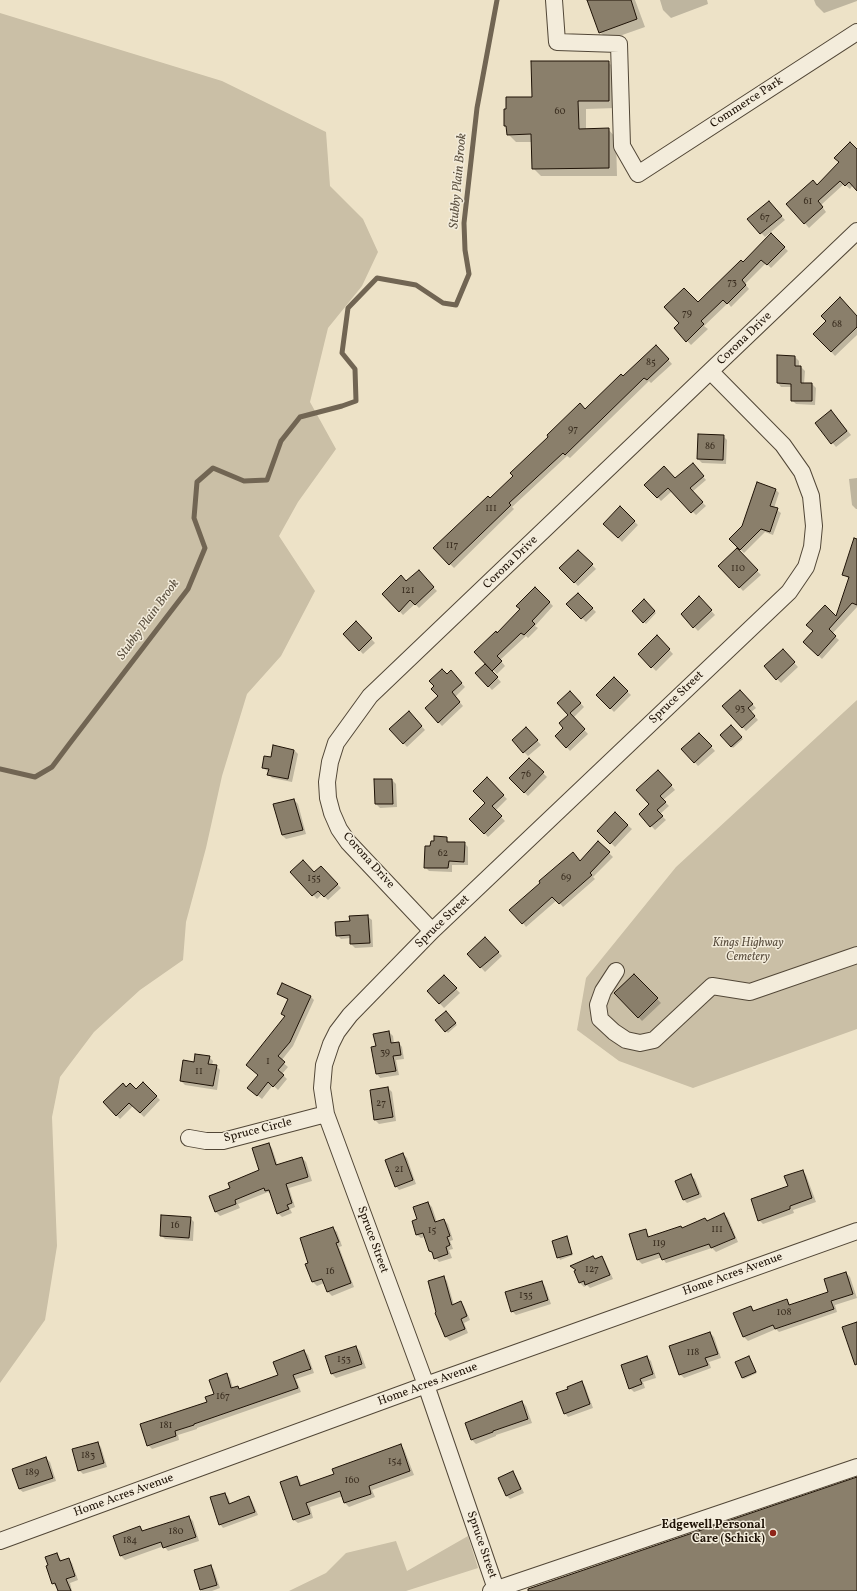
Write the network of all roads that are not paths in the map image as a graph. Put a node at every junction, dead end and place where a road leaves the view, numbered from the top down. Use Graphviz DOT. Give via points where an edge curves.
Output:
graph roads {
  1 [pos="554,0"];
  2 [pos="857,32"];
  3 [pos="857,231"];
  4 [pos="711,372"];
  5 [pos="432,932"];
  6 [pos="857,955"];
  7 [pos="616,971"];
  8 [pos="326,1114"];
  9 [pos="189,1138"];
  10 [pos="857,1231"];
  11 [pos="426,1385"];
  12 [pos="857,1467"];
  13 [pos="0,1541"];
  14 [pos="494,1590"];
  1 -- 2 [label="street, Commerce Park" via="557,42 619,44 622,146 638,174"];
  3 -- 4 [label="street, Corona Drive"];
  4 -- 5 [label="street, Corona Drive" via="370,696 336,743 330,762 327,790 339,829 348,842"];
  4 -- 5 [label="street, Spruce Street" via="783,445 802,472 811,496 814,526 812,547 806,567 789,592"];
  5 -- 8 [label="street, Spruce Street" via="350,1014 337,1032 327,1055 323,1074 322,1088"];
  6 -- 7 [label="street" via="750,992 712,986 654,1040 640,1043 626,1040 600,1019 598,1005 602,991"];
  8 -- 9 [label="street, Spruce Circle" via="223,1141"];
  8 -- 11 [label="street, Spruce Street"];
  10 -- 11 [label="street, Home Acres Avenue"];
  11 -- 13 [label="street, Home Acres Avenue"];
  11 -- 14 [label="street, Spruce Street"];
  12 -- 14 [label="street"];
}
